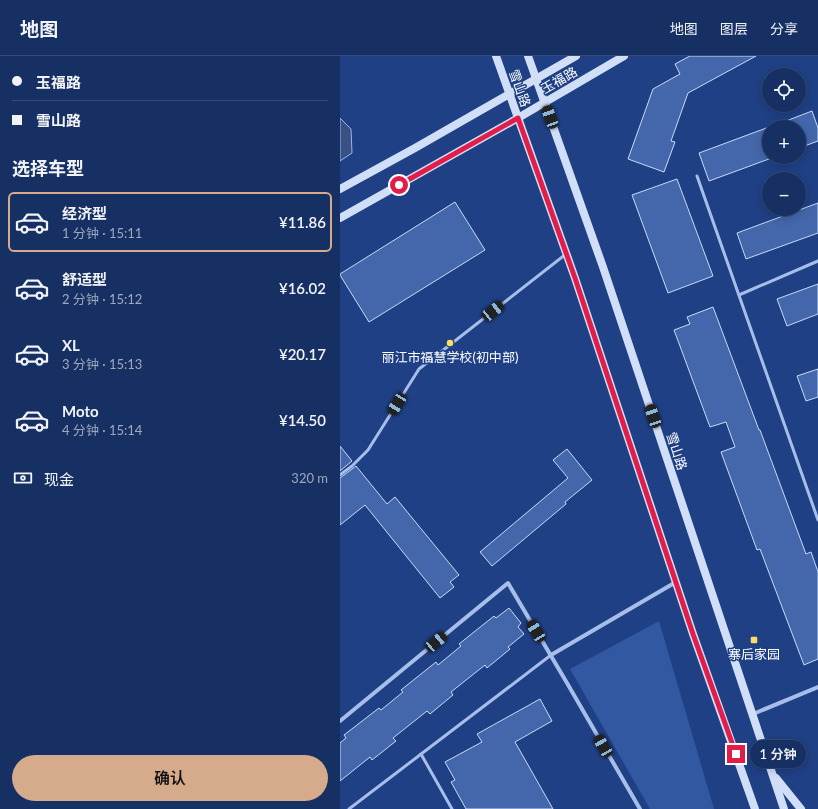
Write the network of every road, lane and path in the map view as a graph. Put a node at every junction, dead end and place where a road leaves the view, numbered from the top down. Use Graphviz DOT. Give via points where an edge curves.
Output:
graph roads {
  1 [pos="496,56"];
  2 [pos="528,56"];
  3 [pos="576,56"];
  4 [pos="624,56"];
  5 [pos="536,78"];
  6 [pos="510,94"];
  7 [pos="545,102"];
  8 [pos="518,118"];
  9 [pos="697,176"];
  10 [pos="340,190"];
  11 [pos="340,218"];
  12 [pos="567,254"];
  13 [pos="818,261"];
  14 [pos="739,295"];
  15 [pos="340,475"];
  16 [pos="818,520"];
  17 [pos="676,582"];
  18 [pos="551,655"];
  19 [pos="818,687"];
  20 [pos="752,715"];
  21 [pos="340,721"];
  22 [pos="421,754"];
  23 [pos="772,773"];
  24 [pos="746,784"];
  25 [pos="349,809"];
  26 [pos="452,809"];
  27 [pos="640,809"];
  28 [pos="748,809"];
  29 [pos="755,809"];
  30 [pos="784,809"];
  31 [pos="800,809"];
  1 -- 6 [label="main road, 雪山路"];
  2 -- 5 [label="main road, 雪山路"];
  3 -- 5 [label="main road, 玉福路"];
  4 -- 7 [label="main road, 玉福路"];
  5 -- 6 [label="main road, 玉福路"];
  5 -- 7 [label="main road, 雪山路"];
  6 -- 8 [label="main road, 雪山路"];
  6 -- 10 [label="main road, 玉福路"];
  7 -- 8 [label="main road, 玉福路"];
  7 -- 20 [label="main road, 雪山路" via="606,275"];
  8 -- 11 [label="main road, 玉福路"];
  8 -- 12 [label="main road, 雪山路"];
  9 -- 14 [label="lane"];
  12 -- 15 [label="lane" via="419,369 368,450"];
  12 -- 17 [label="main road, 雪山路"];
  13 -- 14 [label="lane"];
  14 -- 16 [label="lane"];
  17 -- 18 [label="street"];
  17 -- 24 [label="main road, 雪山路"];
  18 -- 21 [label="street" via="508,583"];
  18 -- 22 [label="lane"];
  18 -- 27 [label="street"];
  19 -- 20 [label="street"];
  20 -- 23 [label="main road, 雪山路"];
  22 -- 25 [label="lane"];
  22 -- 26 [label="lane"];
  23 -- 30 [label="main road, 雪山路"];
  23 -- 31 [label="main road"];
  24 -- 28 [label="main road"];
  24 -- 29 [label="main road, 雪山路"];
}
